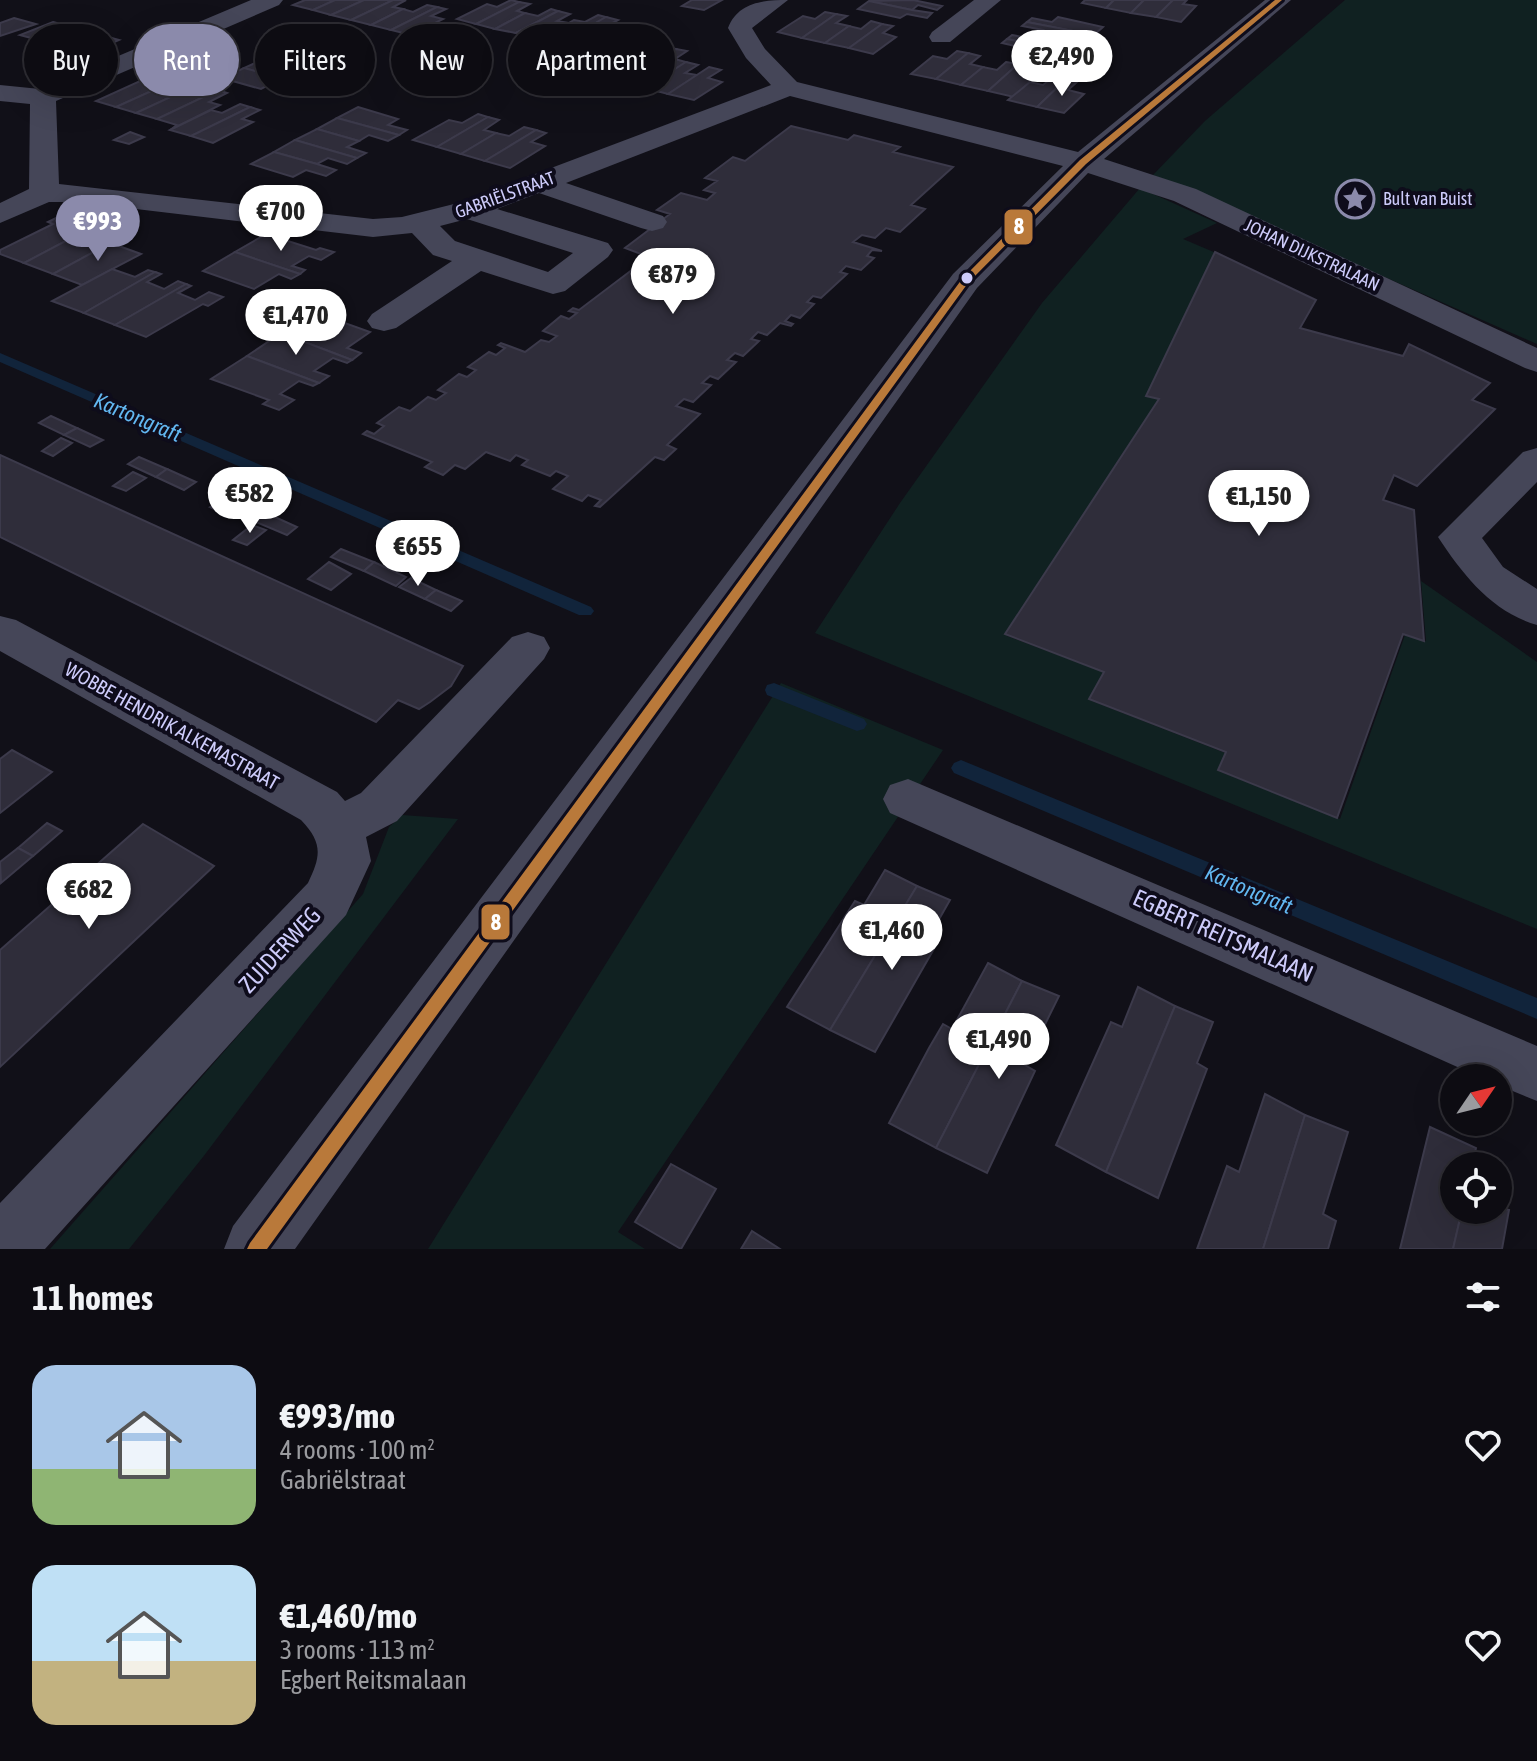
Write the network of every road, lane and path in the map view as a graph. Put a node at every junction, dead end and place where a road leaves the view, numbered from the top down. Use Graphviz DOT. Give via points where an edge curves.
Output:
graph roads {
  1 [pos="271,0"];
  2 [pos="776,0"];
  3 [pos="989,0"];
  4 [pos="1279,0"];
  5 [pos="941,37"];
  6 [pos="788,88"];
  7 [pos="0,93"];
  8 [pos="43,97"];
  9 [pos="1083,162"];
  10 [pos="538,183"];
  11 [pos="44,193"];
  12 [pos="468,210"];
  13 [pos="0,214"];
  14 [pos="419,222"];
  15 [pos="652,222"];
  16 [pos="477,259"];
  17 [pos="384,321"];
  18 [pos="1537,361"];
  19 [pos="1537,460"];
  20 [pos="1537,610"];
  21 [pos="0,631"];
  22 [pos="528,648"];
  23 [pos="908,799"];
  24 [pos="339,827"];
  25 [pos="1537,1074"];
  26 [pos="1,1249"];
  27 [pos="256,1249"];
  1 -- 8 [label="street"];
  2 -- 6 [label="street" via="743,20 740,28"];
  3 -- 5 [label="street"];
  4 -- 9 [label="street"];
  6 -- 9 [label="street"];
  6 -- 10 [label="street, GABRIËLSTRAAT"];
  7 -- 8 [label="street"];
  8 -- 11 [label="street"];
  9 -- 18 [label="street, JOHAN DIJKSTRALAAN" via="1185,195"];
  9 -- 27 [label="street" via="965,281"];
  10 -- 12 [label="street, GABRIËLSTRAAT"];
  10 -- 15 [label="street"];
  11 -- 13 [label="street"];
  11 -- 14 [label="street, GABRIËLSTRAAT" via="373,228"];
  12 -- 14 [label="street, GABRIËLSTRAAT"];
  12 -- 16 [label="street" via="597,250 553,284"];
  14 -- 16 [label="street" via="444,248"];
  16 -- 17 [label="street"];
  19 -- 20 [label="street" via="1459,537 1488,577"];
  21 -- 24 [label="street, WOBBE HENDRIK ALKEMASTRAAT" via="319,806"];
  22 -- 24 [label="street" via="379,807"];
  23 -- 25 [label="street, EGBERT REITSMALAAN"];
  24 -- 26 [label="street, ZUIDERWEG" via="345,861 327,899"];
}
